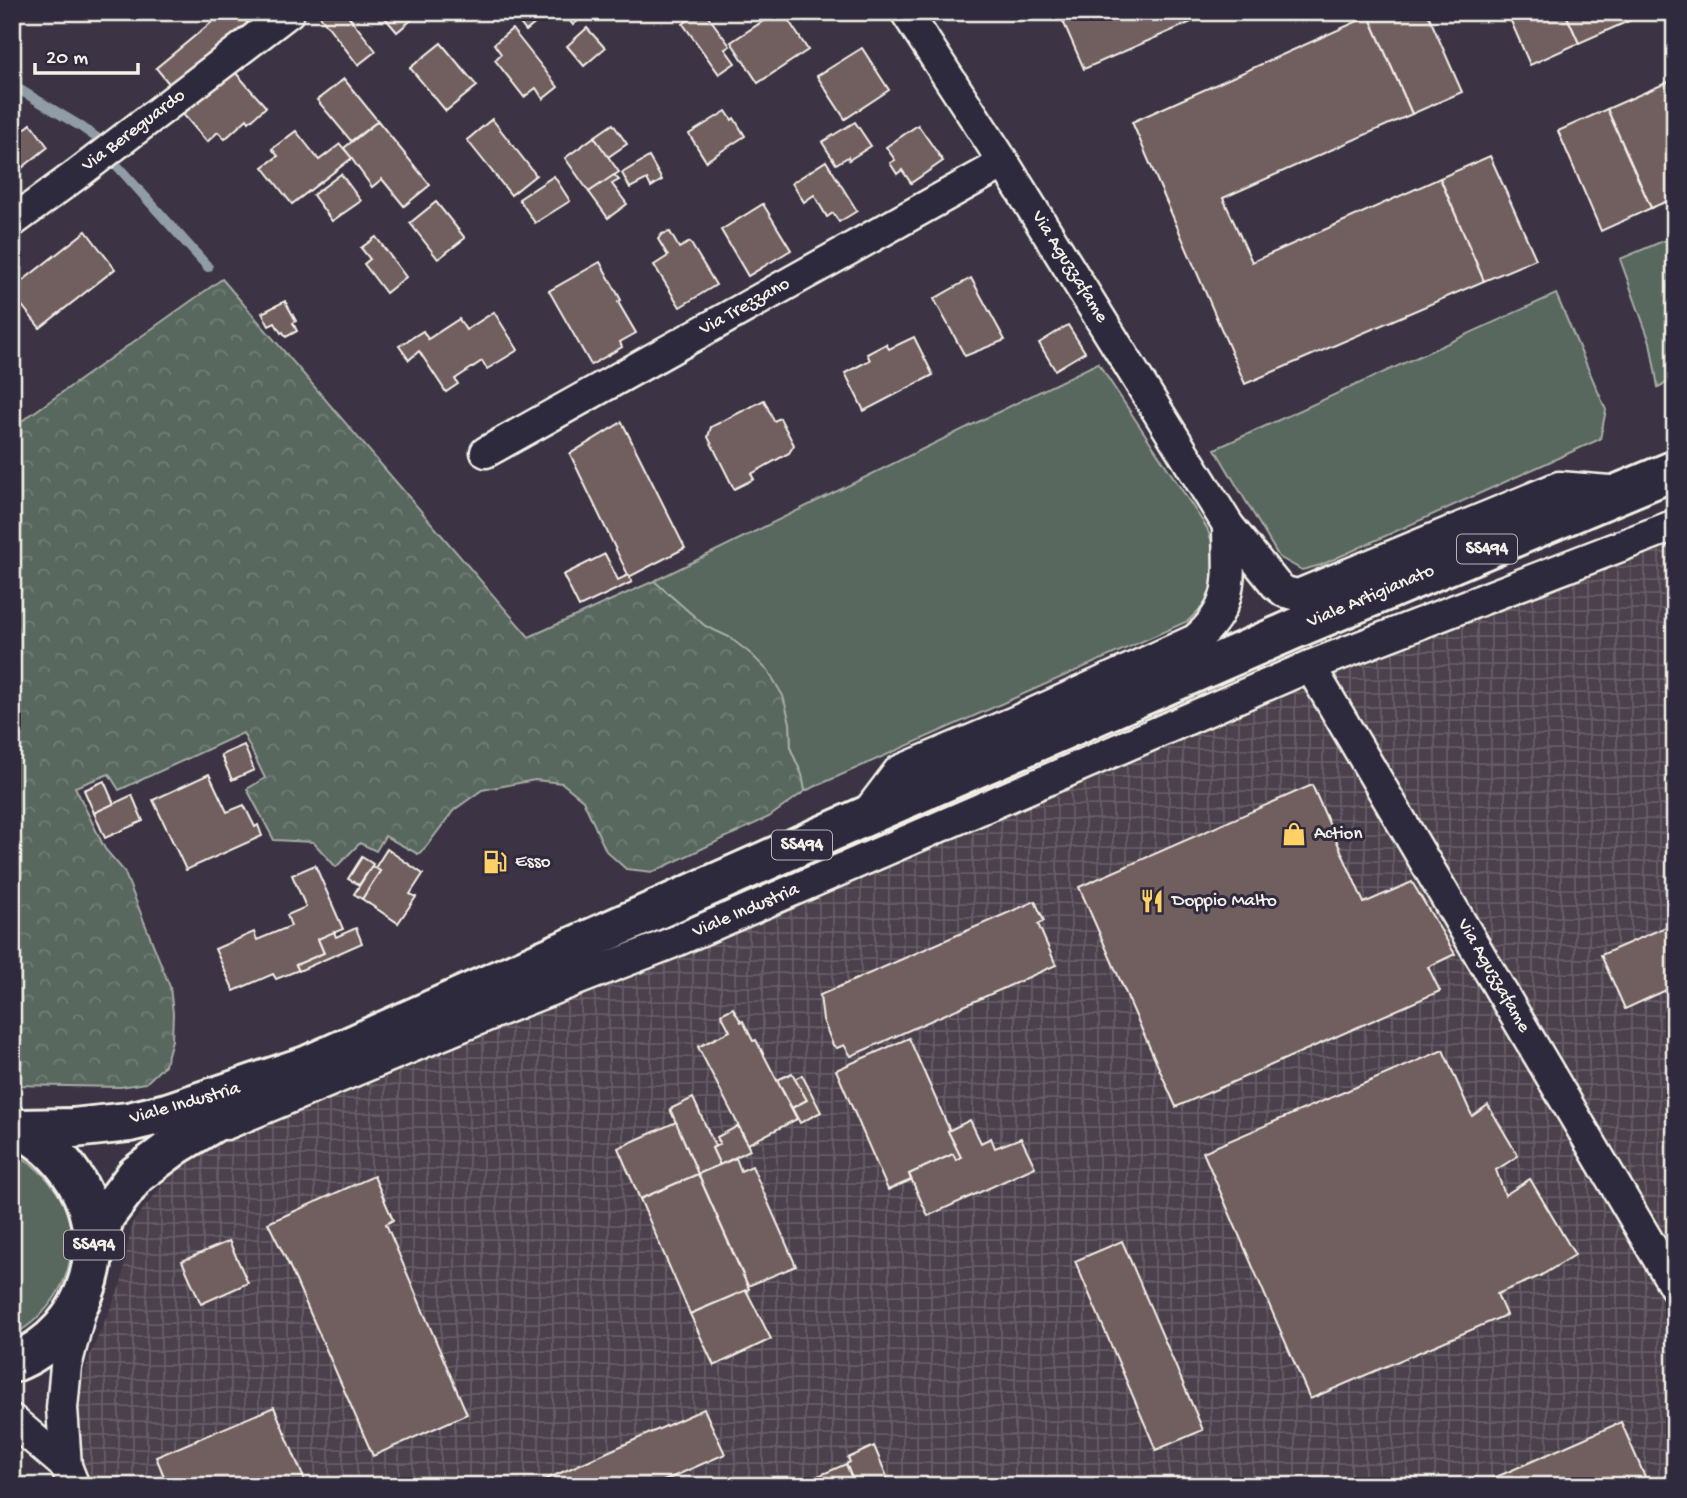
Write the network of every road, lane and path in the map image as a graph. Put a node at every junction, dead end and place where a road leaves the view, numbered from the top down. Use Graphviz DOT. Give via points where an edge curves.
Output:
graph roads {
  1 [pos="289,12"];
  2 [pos="906,12"];
  3 [pos="1004,163"];
  4 [pos="12,222"];
  5 [pos="486,452"];
  6 [pos="1675,470"];
  7 [pos="1623,492"];
  8 [pos="1228,525"];
  9 [pos="1675,525"];
  10 [pos="1299,627"];
  11 [pos="1310,666"];
  12 [pos="864,817"];
  13 [pos="306,1066"];
  14 [pos="16,1128"];
  15 [pos="176,1145"];
  16 [pos="94,1250"];
  17 [pos="1675,1287"];
  18 [pos="84,1294"];
  19 [pos="12,1363"];
  20 [pos="12,1420"];
  21 [pos="70,1476"];
  1 -- 4 [label="street, Via Bereguardo"];
  2 -- 3 [label="street, Via Aguzzafame"];
  3 -- 5 [label="street, Via Trezzano"];
  3 -- 8 [label="street, Via Aguzzafame"];
  6 -- 7 [label="main road, Viale Artigianato / SS494"];
  7 -- 8 [label="street, Via Aguzzafame" via="1559,487 1298,595 1276,585"];
  7 -- 10 [label="main road, Viale Artigianato / SS494"];
  8 -- 12 [label="street" via="1227,593 1210,628 1195,639 899,771"];
  9 -- 11 [label="street, Viale Artigianato"];
  10 -- 12 [label="main road, Viale Industria / SS494"];
  11 -- 15 [label="street, Viale Industria" via="669,944"];
  11 -- 17 [label="street, Via Aguzzafame"];
  12 -- 13 [label="main road, Viale Industria / SS494"];
  13 -- 14 [label="main road, Viale Industria / SS494" via="129,1122"];
  13 -- 15 [label="main road, Viale Industria / SS494"];
  14 -- 16 [label="main road, Viale Industria / SS494" via="60,1158 75,1178 93,1225"];
  15 -- 16 [label="main road, Viale Industria / SS494" via="136,1175 105,1216"];
  16 -- 18 [label="main road, Viale Industria / SS494"];
  18 -- 19 [label="main road, Viale Industria / SS494" via="59,1332 42,1348"];
  18 -- 21 [label="street" via="66,1366 62,1408"];
  20 -- 21 [label="street"];
}
